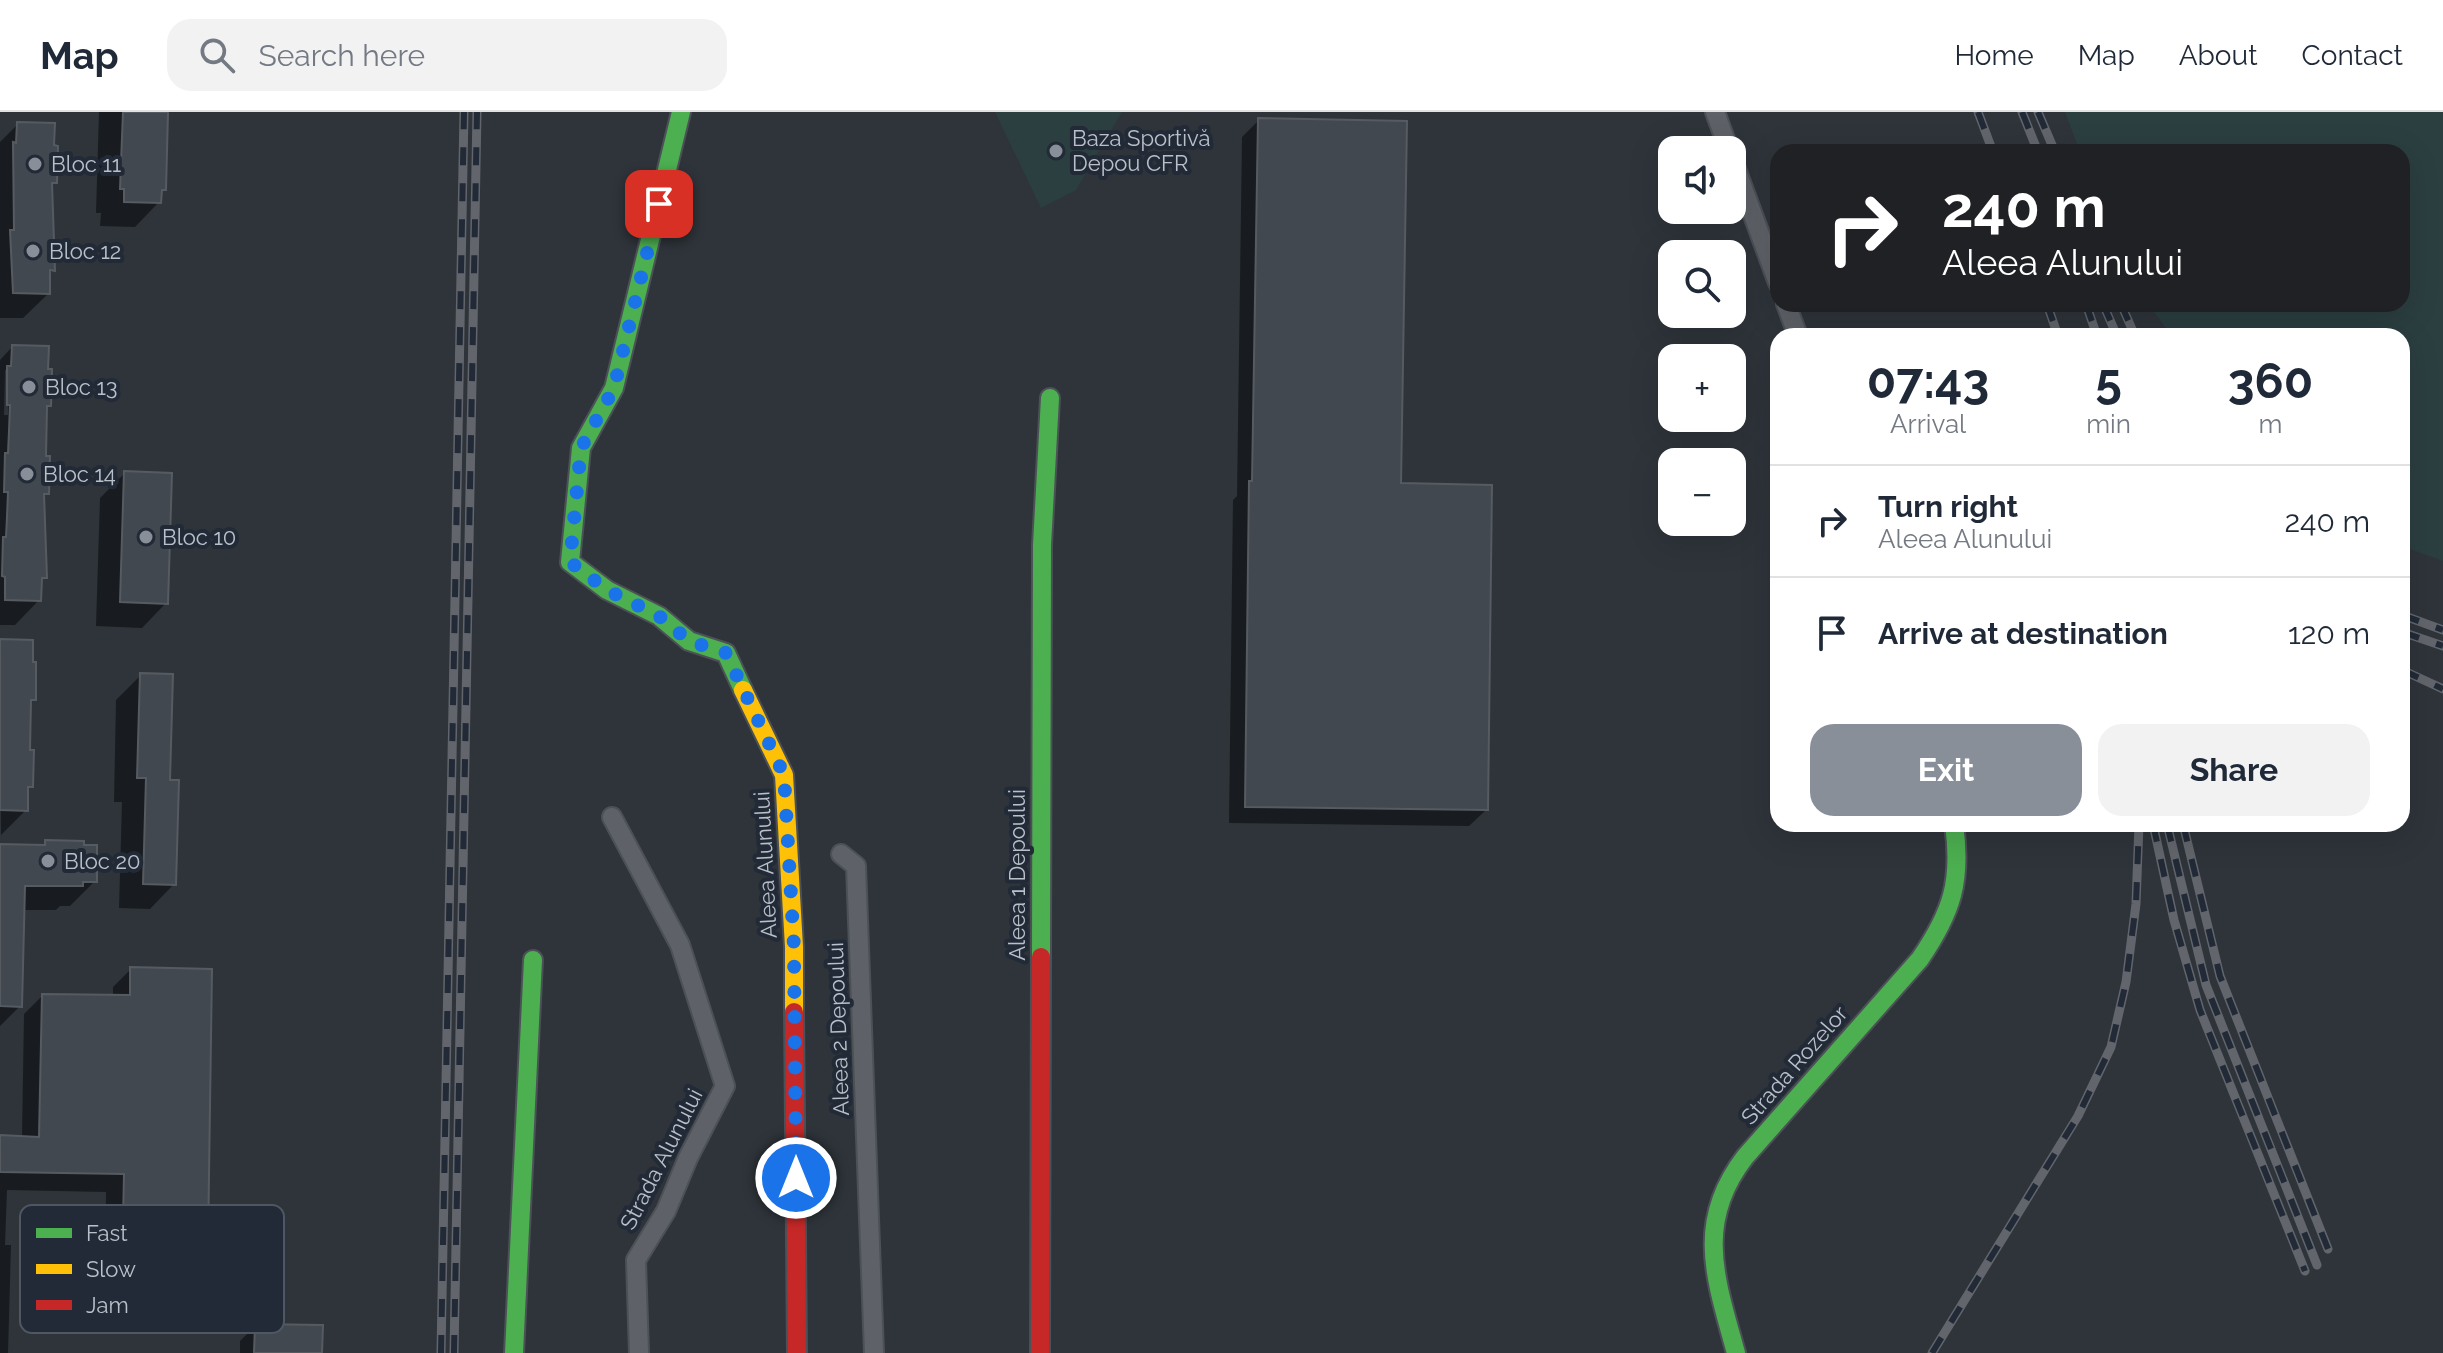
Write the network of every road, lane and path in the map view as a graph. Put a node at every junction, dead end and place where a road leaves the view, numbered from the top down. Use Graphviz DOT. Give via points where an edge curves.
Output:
graph roads {
  1 [pos="681,112"];
  2 [pos="1715,112"];
  3 [pos="1724,136"];
  4 [pos="1746,196"];
  5 [pos="1770,261"];
  6 [pos="1050,398"];
  7 [pos="612,817"];
  8 [pos="1955,832"];
  9 [pos="841,854"];
  10 [pos="533,960"];
  11 [pos="514,1353"];
  12 [pos="639,1353"];
  13 [pos="797,1353"];
  14 [pos="874,1353"];
  15 [pos="1040,1353"];
  16 [pos="1736,1353"];
  1 -- 13 [label="street, Aleea Alunului" via="614,388 581,448 570,562 607,590 659,616 689,641 726,653 784,775 794,947"];
  2 -- 3 [label="street"];
  4 -- 5 [label="street"];
  6 -- 15 [label="street, Aleea 1 Depoului" via="1042,545"];
  7 -- 12 [label="street, Strada Alunului" via="680,945 725,1086 666,1211 636,1260"];
  8 -- 16 [label="street, Strada Rozelor" via="1958,875 1952,906 1936,935 1726,1182 1715,1214 1713,1252"];
  9 -- 14 [label="street, Aleea 2 Depoului" via="856,866"];
  10 -- 11 [label="street"];
}
